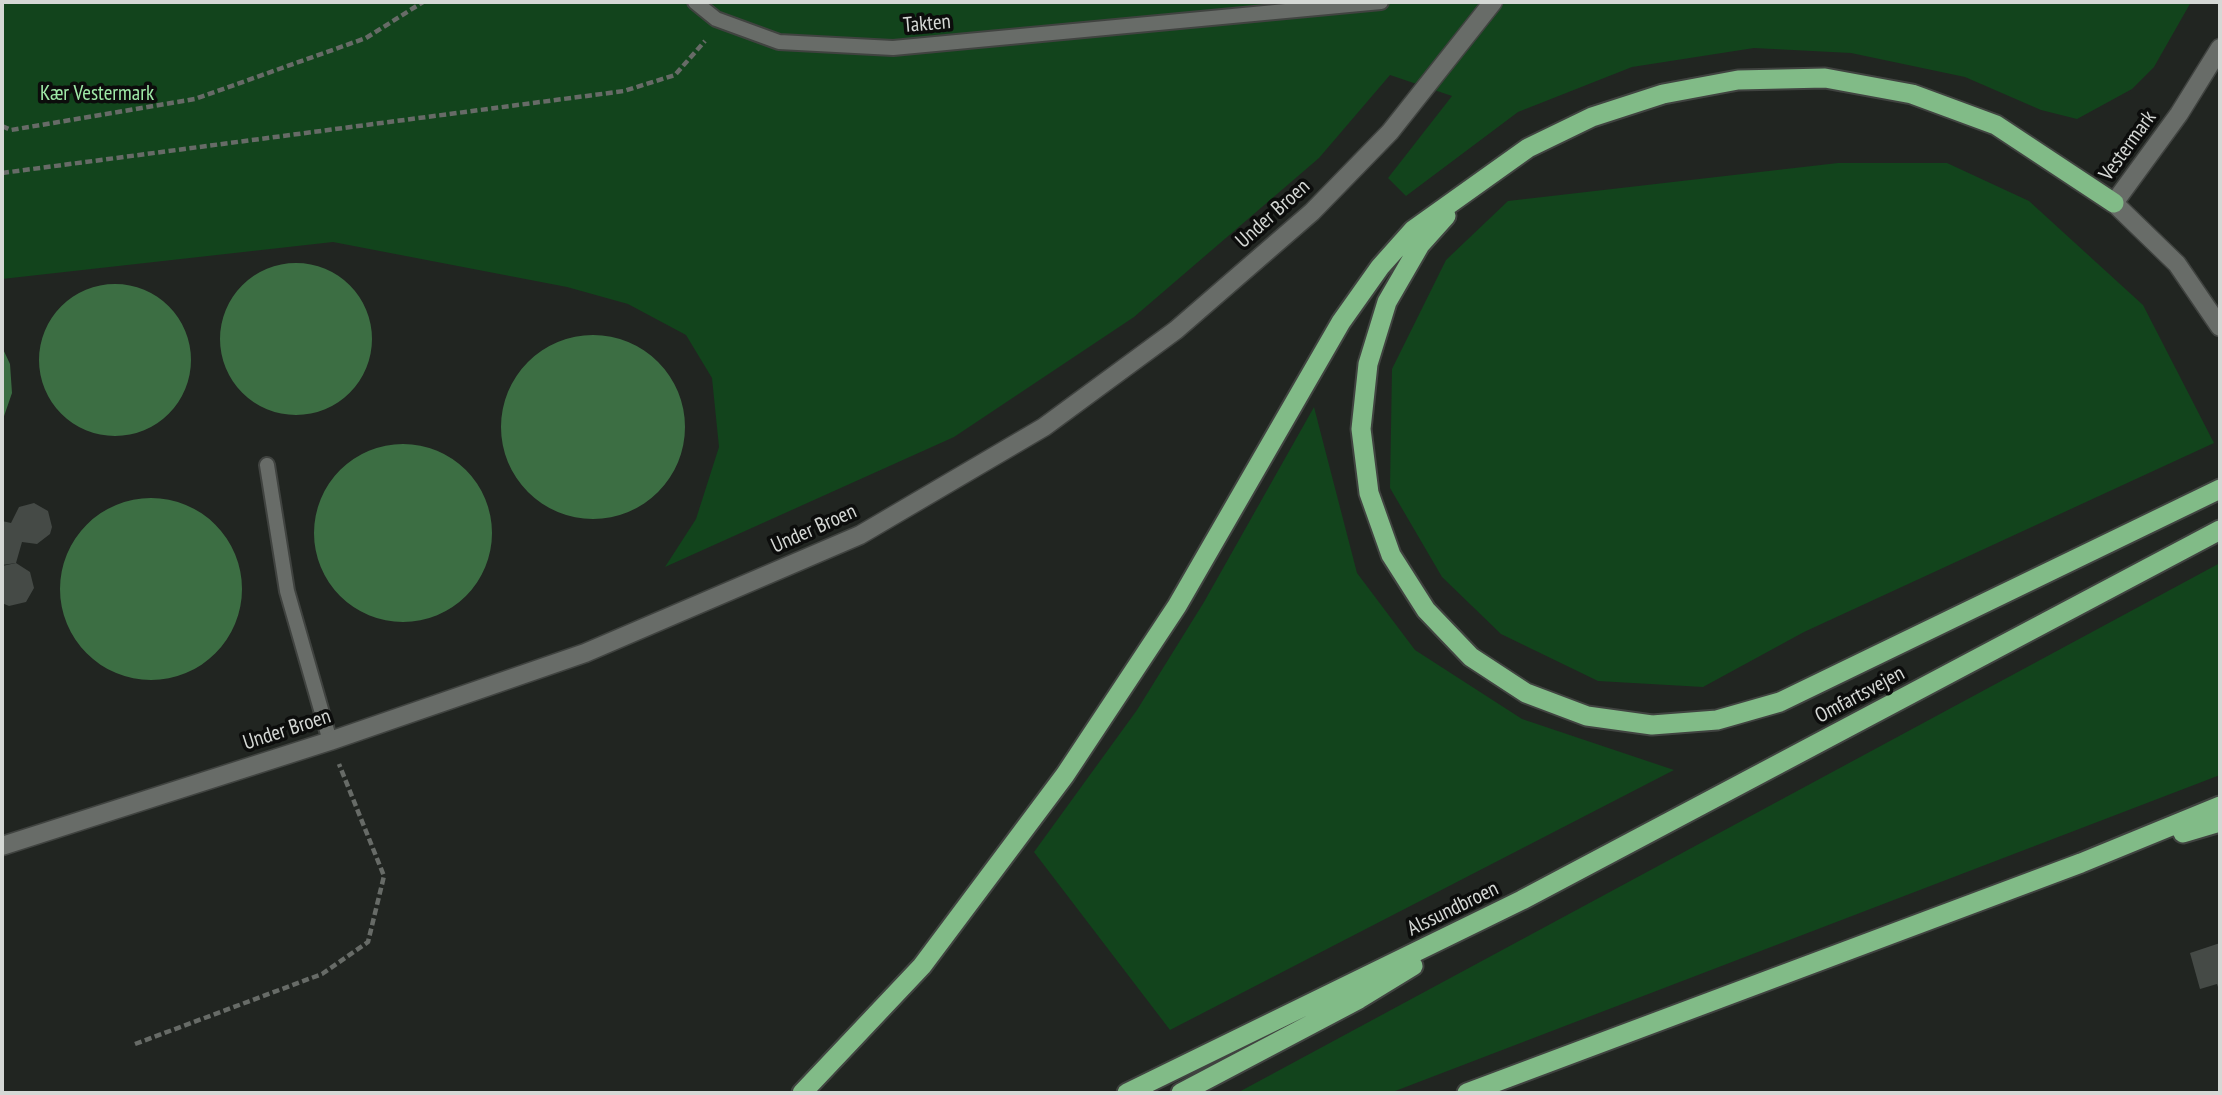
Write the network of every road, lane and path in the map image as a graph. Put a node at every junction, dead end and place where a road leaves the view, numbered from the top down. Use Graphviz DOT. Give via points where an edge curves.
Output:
graph roads {
  1 [pos="423,2"];
  2 [pos="695,2"];
  3 [pos="1381,2"];
  4 [pos="1493,2"];
  5 [pos="716,19"];
  6 [pos="2220,48"];
  7 [pos="2,126"];
  8 [pos="2,173"];
  9 [pos="1470,190"];
  10 [pos="2114,202"];
  11 [pos="2220,327"];
  12 [pos="267,465"];
  13 [pos="2220,489"];
  14 [pos="2220,530"];
  15 [pos="330,741"];
  16 [pos="2220,806"];
  17 [pos="2220,822"];
  18 [pos="2,846"];
  19 [pos="2081,863"];
  20 [pos="1522,900"];
  21 [pos="135,1044"];
  22 [pos="803,1093"];
  23 [pos="1127,1093"];
  24 [pos="1181,1093"];
  25 [pos="1466,1093"];
  1 -- 7 [label="path" via="366,38 195,99 11,131"];
  2 -- 5 [label="lane, Takten"];
  3 -- 5 [label="lane, Takten" via="893,48 779,42"];
  4 -- 15 [label="street, Under Broen" via="1390,132 1312,212 1176,330 1044,427 860,535 585,653"];
  5 -- 8 [label="path" via="702,48 675,75 624,90"];
  6 -- 10 [label="street, Vestermark" via="2179,114"];
  9 -- 10 [label="highway" via="1528,148 1592,117 1662,94 1738,80 1825,78 1912,94 1996,125"];
  9 -- 13 [label="highway" via="1420,245 1387,302 1368,364 1361,429 1369,494 1391,555 1426,610 1471,657 1526,693 1587,716 1652,725 1730,717 1780,702"];
  9 -- 22 [label="highway" via="1413,230 1380,267 1341,322 1177,606 1065,775 922,966"];
  10 -- 11 [label="street, Vestermark" via="2176,264"];
  12 -- 15 [label="lane" via="287,591"];
  14 -- 20 [label="highway, Omfartsvejen"];
  15 -- 18 [label="street, Under Broen"];
  15 -- 21 [label="path" via="384,876 368,942 322,974"];
  16 -- 19 [label="highway"];
  17 -- 19 [label="highway"];
  19 -- 25 [label="highway"];
  20 -- 23 [label="highway, Alssundbroen"];
  20 -- 24 [label="highway, Alssundbroen" via="1359,999"];
}
